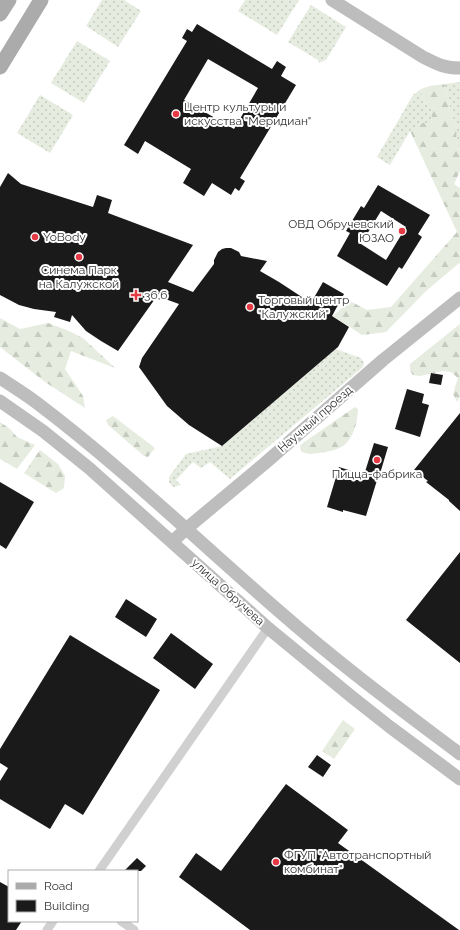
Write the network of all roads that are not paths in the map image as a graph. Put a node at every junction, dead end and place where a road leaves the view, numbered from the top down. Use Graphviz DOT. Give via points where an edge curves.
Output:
graph roads {
  1 [pos="9,0"];
  2 [pos="41,0"];
  3 [pos="332,0"];
  4 [pos="0,14"];
  5 [pos="0,67"];
  6 [pos="460,68"];
  7 [pos="460,298"];
  8 [pos="0,378"];
  9 [pos="0,401"];
  10 [pos="186,529"];
  11 [pos="172,542"];
  12 [pos="268,628"];
  13 [pos="460,754"];
  14 [pos="460,779"];
  15 [pos="100,870"];
  16 [pos="122,922"];
  17 [pos="134,930"];
  1 -- 4 [label="main road"];
  2 -- 5 [label="main road"];
  3 -- 6 [label="main road" via="438,65"];
  7 -- 10 [label="main road, Научный проезд" via="383,360"];
  8 -- 10 [label="main road, улица Обручева" via="75,433"];
  9 -- 11 [label="main road, улица Обручева" via="89,468"];
  10 -- 11 [label="main road, Научный проезд"];
  10 -- 13 [label="main road, улица Обручева" via="331,655"];
  11 -- 12 [label="main road, улица Обручева"];
  12 -- 14 [label="main road, улица Обручева" via="352,697"];
  12 -- 15 [label="street"];
  16 -- 17 [label="street"];
}
